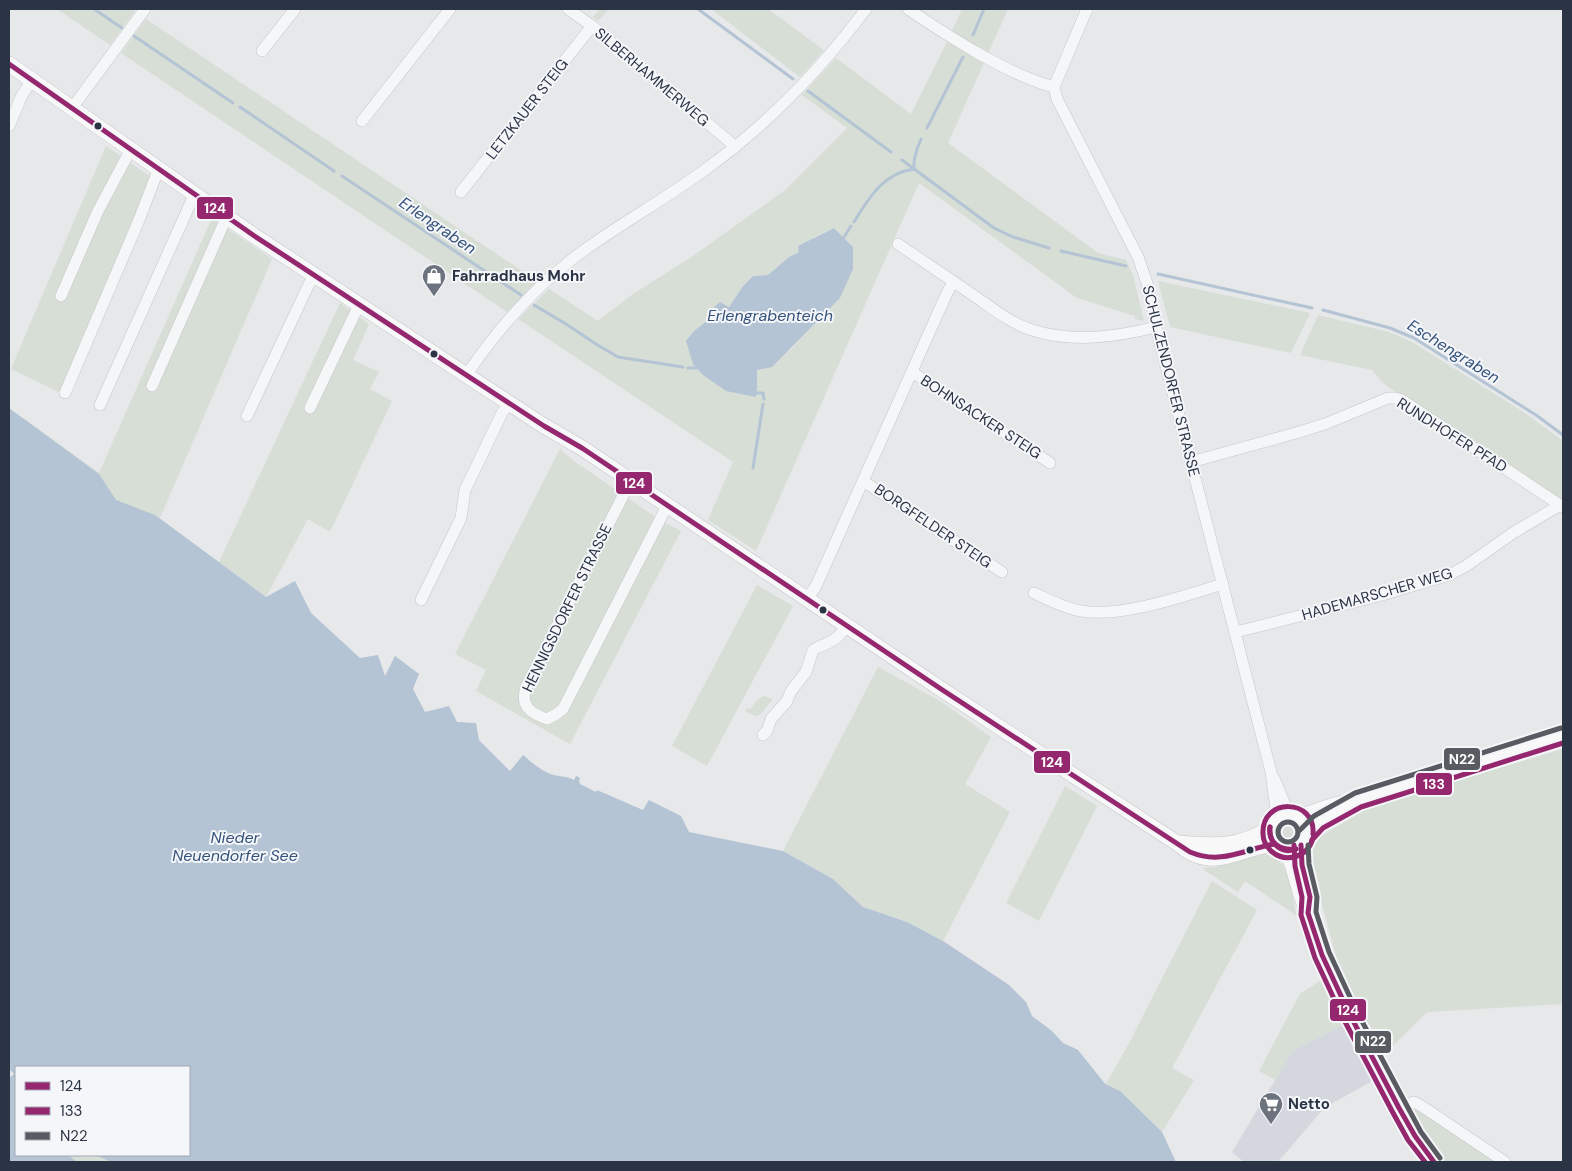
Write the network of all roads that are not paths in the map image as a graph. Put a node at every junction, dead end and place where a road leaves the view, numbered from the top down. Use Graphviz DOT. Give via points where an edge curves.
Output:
graph roads {
  1 [pos="144,9"];
  2 [pos="295,9"];
  3 [pos="450,9"];
  4 [pos="568,9"];
  5 [pos="866,9"];
  6 [pos="908,9"];
  7 [pos="1087,9"];
  8 [pos="592,26"];
  9 [pos="262,51"];
  10 [pos="9,64"];
  11 [pos="32,80"];
  12 [pos="1054,87"];
  13 [pos="72,108"];
  14 [pos="362,121"];
  15 [pos="9,126"];
  16 [pos="734,148"];
  17 [pos="131,149"];
  18 [pos="159,168"];
  19 [pos="461,192"];
  20 [pos="195,194"];
  21 [pos="227,216"];
  22 [pos="898,244"];
  23 [pos="316,275"];
  24 [pos="954,282"];
  25 [pos="61,296"];
  26 [pos="359,305"];
  27 [pos="1156,327"];
  28 [pos="912,372"];
  29 [pos="467,374"];
  30 [pos="152,386"];
  31 [pos="65,393"];
  32 [pos="509,403"];
  33 [pos="100,406"];
  34 [pos="310,408"];
  35 [pos="247,416"];
  36 [pos="1191,462"];
  37 [pos="1050,463"];
  38 [pos="863,481"];
  39 [pos="630,482"];
  40 [pos="667,506"];
  41 [pos="1562,506"];
  42 [pos="1002,572"];
  43 [pos="1223,584"];
  44 [pos="1034,593"];
  45 [pos="807,599"];
  46 [pos="421,600"];
  47 [pos="847,626"];
  48 [pos="1236,632"];
  49 [pos="762,735"];
  50 [pos="1563,735"];
  51 [pos="1358,800"];
  52 [pos="1284,819"];
  53 [pos="1304,840"];
  54 [pos="1177,842"];
  55 [pos="1280,847"];
  56 [pos="1306,901"];
  57 [pos="1400,1108"];
  58 [pos="1434,1162"];
  59 [pos="1505,1162"];
  1 -- 13 [label="street"];
  2 -- 9 [label="street"];
  3 -- 14 [label="street"];
  4 -- 8 [label="street, SILBERHAMMERWEG"];
  5 -- 16 [label="street" via="799,88"];
  6 -- 12 [label="street" via="1006,68"];
  7 -- 12 [label="street"];
  8 -- 16 [label="street, SILBERHAMMERWEG"];
  8 -- 19 [label="street, LETZKAUER STEIG"];
  10 -- 11 [label="main road"];
  11 -- 13 [label="main road"];
  11 -- 15 [label="street"];
  12 -- 27 [label="street, SCHULZENDORFER STRASSE" via="1057,99 1138,257"];
  13 -- 17 [label="main road"];
  16 -- 29 [label="street" via="560,270 508,319"];
  17 -- 18 [label="main road"];
  17 -- 25 [label="street" via="98,211"];
  18 -- 20 [label="main road"];
  18 -- 31 [label="street"];
  20 -- 21 [label="main road"];
  20 -- 33 [label="street"];
  21 -- 23 [label="main road"];
  21 -- 30 [label="street"];
  22 -- 24 [label="street"];
  23 -- 26 [label="main road"];
  23 -- 35 [label="street"];
  24 -- 27 [label="street" via="1007,318 1040,332 1096,337"];
  24 -- 28 [label="street"];
  26 -- 29 [label="main road"];
  26 -- 34 [label="street"];
  27 -- 36 [label="street, SCHULZENDORFER STRASSE"];
  28 -- 37 [label="street, BOHNSACKER STEIG"];
  28 -- 38 [label="street"];
  29 -- 32 [label="main road"];
  32 -- 39 [label="main road"];
  32 -- 46 [label="street" via="465,490 461,518"];
  36 -- 41 [label="street, RUNDHOFER PFAD" via="1296,433 1394,398 1402,400"];
  36 -- 43 [label="street, SCHULZENDORFER STRASSE"];
  38 -- 42 [label="street, BORGFELDER STEIG"];
  38 -- 45 [label="street" via="816,586"];
  39 -- 40 [label="main road"];
  39 -- 40 [label="street, HENNIGSDORFER STRASSE" via="526,687 526,706 534,714 547,719 563,709"];
  40 -- 45 [label="main road"];
  41 -- 48 [label="street, HADEMARSCHER WEG" via="1449,575"];
  43 -- 44 [label="street" via="1110,612 1069,608"];
  43 -- 48 [label="street, SCHULZENDORFER STRASSE"];
  45 -- 47 [label="main road"];
  47 -- 49 [label="street" via="832,643 813,650 806,672"];
  47 -- 54 [label="main road"];
  48 -- 52 [label="street, SCHULZENDORFER STRASSE"];
  50 -- 51 [label="main road"];
  51 -- 52 [label="main road"];
  51 -- 53 [label="main road" via="1318,822"];
  52 -- 53 [label="main road" via="1305,824"];
  52 -- 54 [label="main road" via="1257,837 1226,845"];
  52 -- 55 [label="main road" via="1270,835"];
  53 -- 55 [label="main road" via="1295,850"];
  53 -- 56 [label="main road" via="1302,865"];
  54 -- 55 [label="main road" via="1187,852 1206,859 1259,846"];
  55 -- 56 [label="main road" via="1292,864"];
  56 -- 57 [label="main road" via="1329,969"];
  57 -- 58 [label="main road"];
  57 -- 59 [label="street" via="1414,1102 1424,1107"];
}
